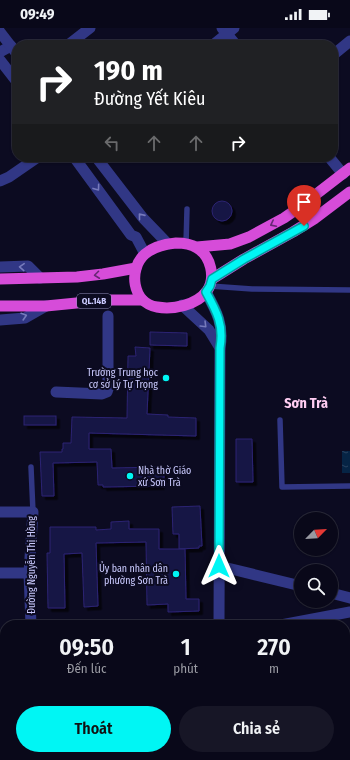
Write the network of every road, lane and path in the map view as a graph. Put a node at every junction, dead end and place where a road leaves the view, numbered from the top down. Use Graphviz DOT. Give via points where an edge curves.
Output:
graph roads {
  1 [pos="90,28"];
  2 [pos="228,30"];
  3 [pos="0,32"];
  4 [pos="74,40"];
  5 [pos="218,40"];
  6 [pos="233,40"];
  7 [pos="350,41"];
  8 [pos="12,47"];
  9 [pos="12,50"];
  10 [pos="338,51"];
  11 [pos="0,52"];
  12 [pos="0,60"];
  13 [pos="12,76"];
  14 [pos="31,162"];
  15 [pos="78,162"];
  16 [pos="100,162"];
  17 [pos="336,162"];
  18 [pos="347,171"];
  19 [pos="0,181"];
  20 [pos="350,192"];
  21 [pos="188,209"];
  22 [pos="168,244"];
  23 [pos="192,246"];
  24 [pos="145,254"];
  25 [pos="0,267"];
  26 [pos="136,268"];
  27 [pos="40,278"];
  28 [pos="0,279"];
  29 [pos="209,286"];
  30 [pos="350,290"];
  31 [pos="142,300"];
  32 [pos="182,305"];
  33 [pos="0,306"];
  34 [pos="46,306"];
  35 [pos="108,316"];
  36 [pos="0,320"];
  37 [pos="220,348"];
  38 [pos="56,392"];
  39 [pos="280,420"];
  40 [pos="31,467"];
  41 [pos="350,486"];
  42 [pos="0,512"];
  43 [pos="33,512"];
  44 [pos="219,566"];
  45 [pos="0,573"];
  46 [pos="29,573"];
  47 [pos="294,584"];
  48 [pos="338,595"];
  49 [pos="350,598"];
  50 [pos="350,612"];
  51 [pos="31,620"];
  52 [pos="219,620"];
  53 [pos="322,620"];
  1 -- 4 [label="street"];
  2 -- 5 [label="street"];
  2 -- 6 [label="street"];
  3 -- 8 [label="street"];
  7 -- 10 [label="street"];
  9 -- 11 [label="street"];
  12 -- 13 [label="street"];
  14 -- 19 [label="street"];
  15 -- 24 [label="street, one-way" via="131,235 136,237"];
  22 -- 16 [label="street, one-way" via="143,218"];
  17 -- 18 [label="street"];
  18 -- 23 [label="highway, one-way" via="284,218 248,237 230,244"];
  20 -- 29 [label="highway" via="314,219 244,259"];
  21 -- 23 [label="lane"];
  22 -- 23 [label="highway"];
  22 -- 24 [label="highway"];
  23 -- 29 [label="highway" via="204,254 208,261 211,270"];
  24 -- 26 [label="highway"];
  27 -- 25 [label="street, one-way" via="28,266"];
  26 -- 27 [label="highway, one-way" via="77,277"];
  26 -- 31 [label="highway" via="134,279"];
  27 -- 28 [label="highway"];
  29 -- 30 [label="lane"];
  29 -- 32 [label="highway" via="196,300"];
  29 -- 37 [label="street" via="220,320"];
  31 -- 32 [label="highway" via="155,307 171,308"];
  31 -- 34 [label="highway, QL.14B" via="107,300"];
  32 -- 37 [label="street, one-way" via="209,330"];
  33 -- 34 [label="highway, QL.14B"];
  36 -- 34 [label="street, one-way" via="25,318"];
  35 -- 38 [label="street" via="107,392"];
  37 -- 44 [label="street"];
  39 -- 41 [label="lane" via="282,487"];
  40 -- 43 [label="lane"];
  42 -- 43 [label="street, Đường Nguyễn Thị Hồng"];
  43 -- 46 [label="street, Đường Nguyễn Thị Hồng"];
  44 -- 47 [label="street"];
  44 -- 52 [label="street"];
  45 -- 46 [label="street"];
  46 -- 51 [label="street, Đường Nguyễn Thị Hồng"];
  48 -- 49 [label="street"];
  50 -- 53 [label="street"];
}
